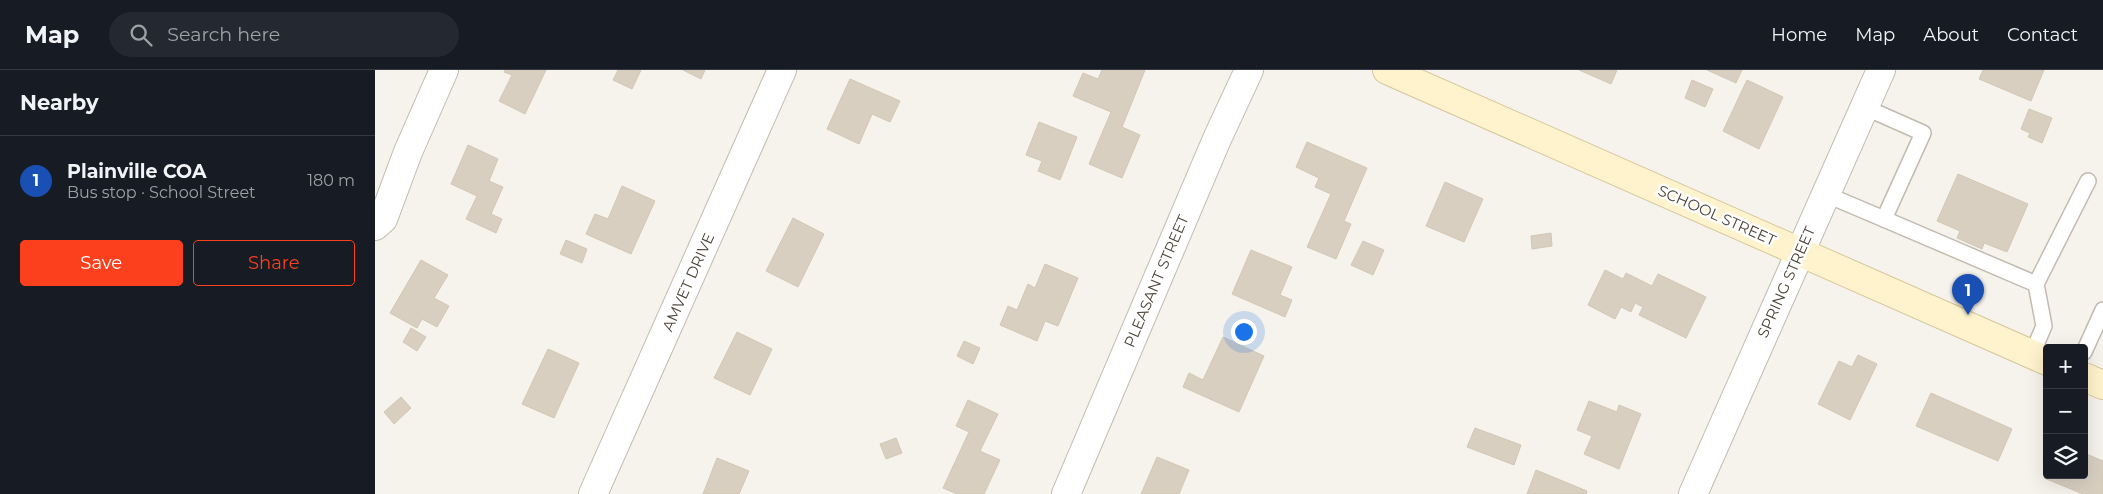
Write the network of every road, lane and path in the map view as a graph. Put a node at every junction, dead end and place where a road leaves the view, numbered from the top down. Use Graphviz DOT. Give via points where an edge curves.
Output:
graph roads {
  1 [pos="444,70"];
  2 [pos="782,70"];
  3 [pos="1249,70"];
  4 [pos="1387,70"];
  5 [pos="1881,70"];
  6 [pos="1865,106"];
  7 [pos="2088,181"];
  8 [pos="1825,194"];
  9 [pos="1884,219"];
  10 [pos="375,226"];
  11 [pos="1799,251"];
  12 [pos="2036,284"];
  13 [pos="2103,310"];
  14 [pos="2088,344"];
  15 [pos="2039,357"];
  16 [pos="2088,379"];
  17 [pos="2103,385"];
  18 [pos="593,494"];
  19 [pos="1066,494"];
  20 [pos="1693,494"];
  1 -- 10 [label="street" via="383,219"];
  2 -- 18 [label="street, AMVET DRIVE"];
  3 -- 19 [label="street, PLEASANT STREET"];
  4 -- 11 [label="street, SCHOOL STREET"];
  5 -- 6 [label="street, SPRING STREET"];
  6 -- 8 [label="street, SPRING STREET"];
  6 -- 9 [label="lane" via="1923,133"];
  7 -- 12 [label="lane"];
  8 -- 9 [label="lane"];
  8 -- 11 [label="street, SPRING STREET"];
  9 -- 12 [label="lane"];
  11 -- 15 [label="street, SCHOOL STREET"];
  11 -- 20 [label="street, SPRING STREET"];
  12 -- 15 [label="lane" via="2044,326"];
  13 -- 14 [label="lane"];
  16 -- 17 [label="street"];
}
